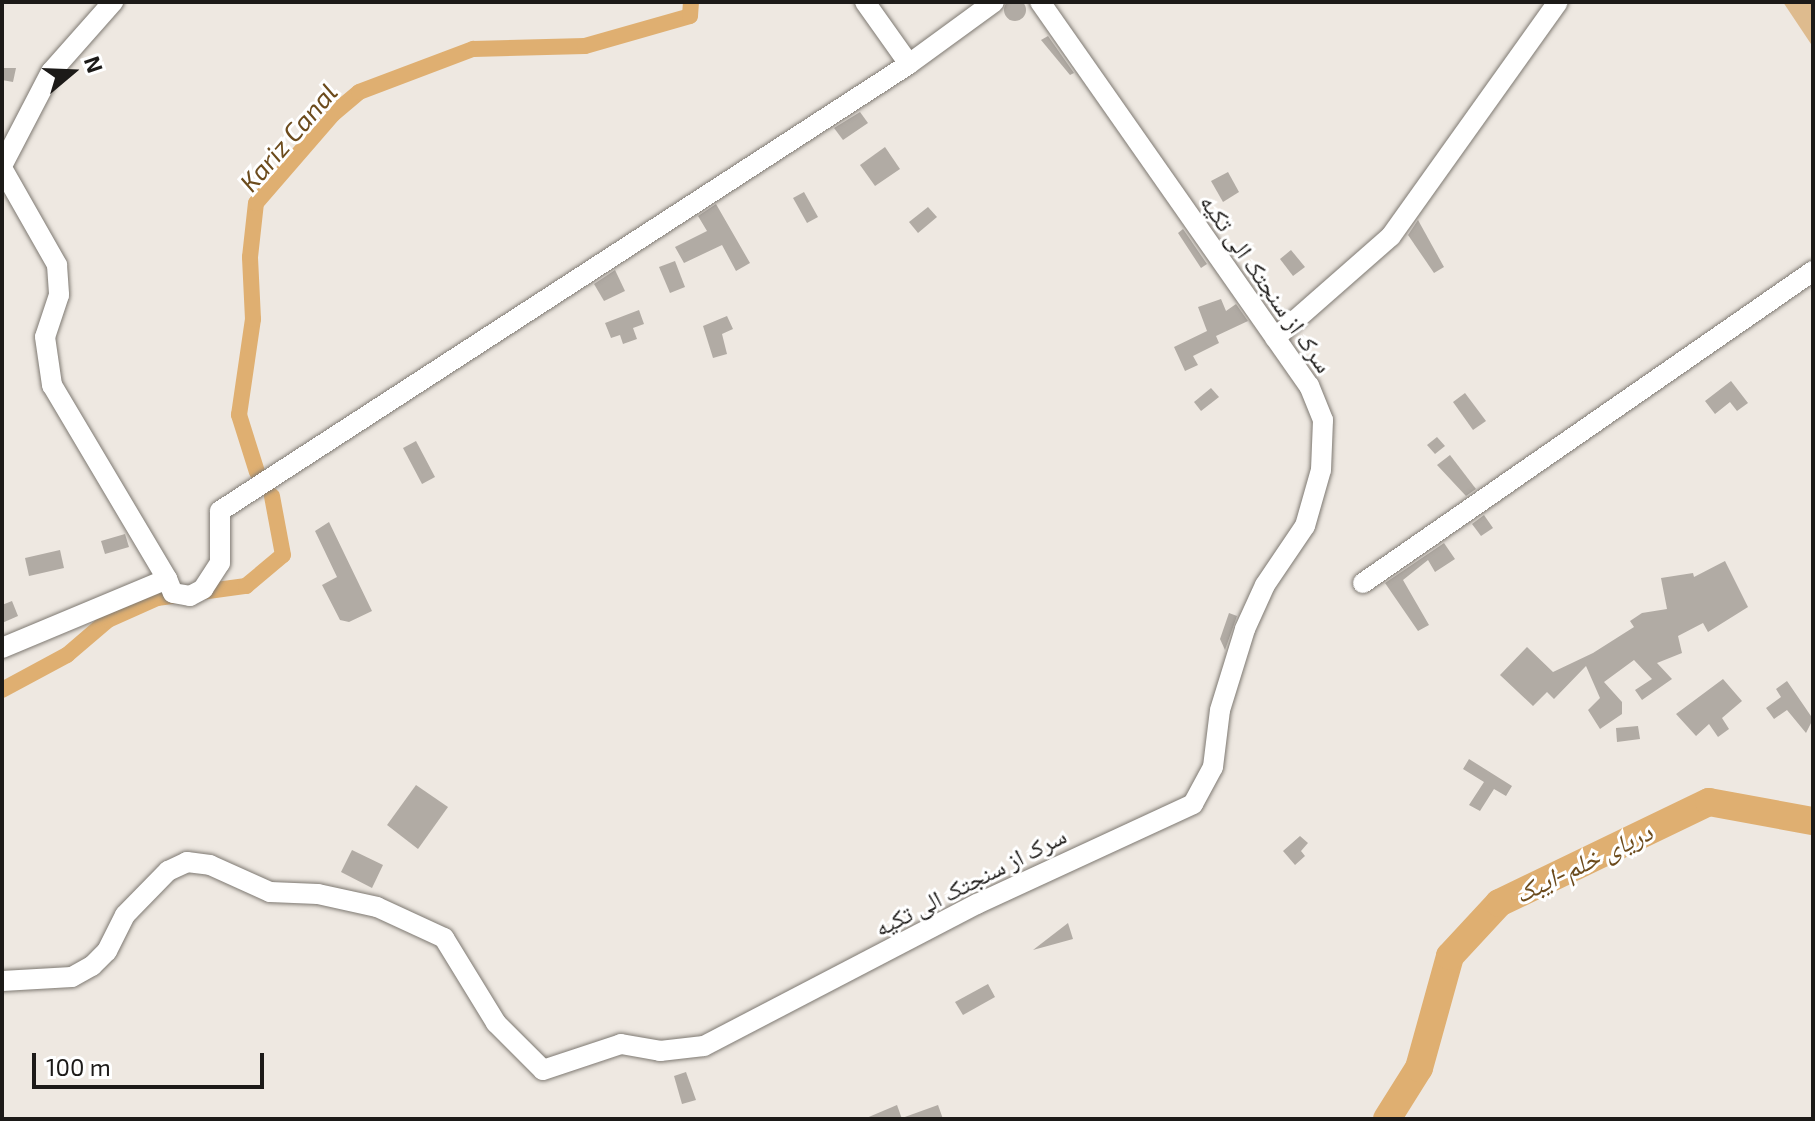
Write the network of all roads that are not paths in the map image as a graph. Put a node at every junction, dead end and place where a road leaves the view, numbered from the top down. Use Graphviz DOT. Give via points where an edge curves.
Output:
graph roads {
  1 [pos="113,2"];
  2 [pos="865,2"];
  3 [pos="994,2"];
  4 [pos="1040,2"];
  5 [pos="1558,2"];
  6 [pos="909,64"];
  7 [pos="2,167"];
  8 [pos="1813,271"];
  9 [pos="1275,338"];
  10 [pos="167,579"];
  11 [pos="1363,583"];
  12 [pos="2,648"];
  13 [pos="2,981"];
  1 -- 7 [label="street" via="51,72"];
  2 -- 6 [label="street"];
  3 -- 6 [label="street"];
  4 -- 9 [label="street, سرک از سنجتک الی تکیه"];
  5 -- 9 [label="street" via="1391,236"];
  6 -- 10 [label="street" via="220,511 220,563 203,589 190,596 173,593"];
  7 -- 10 [label="street" via="57,265 59,295 45,337 52,385"];
  8 -- 11 [label="street"];
  9 -- 13 [label="street, سرک از سنجتک الی تکیه" via="1309,386 1323,420 1321,470 1305,526 1265,585 1245,629 1220,710 1213,767 1193,804 1158,823 965,909 704,1046 660,1051 621,1044 543,1070 496,1023 444,938 377,907 318,894 270,892 210,865 187,862 168,871 125,915 107,951 72,977"];
  10 -- 12 [label="street"];
}
